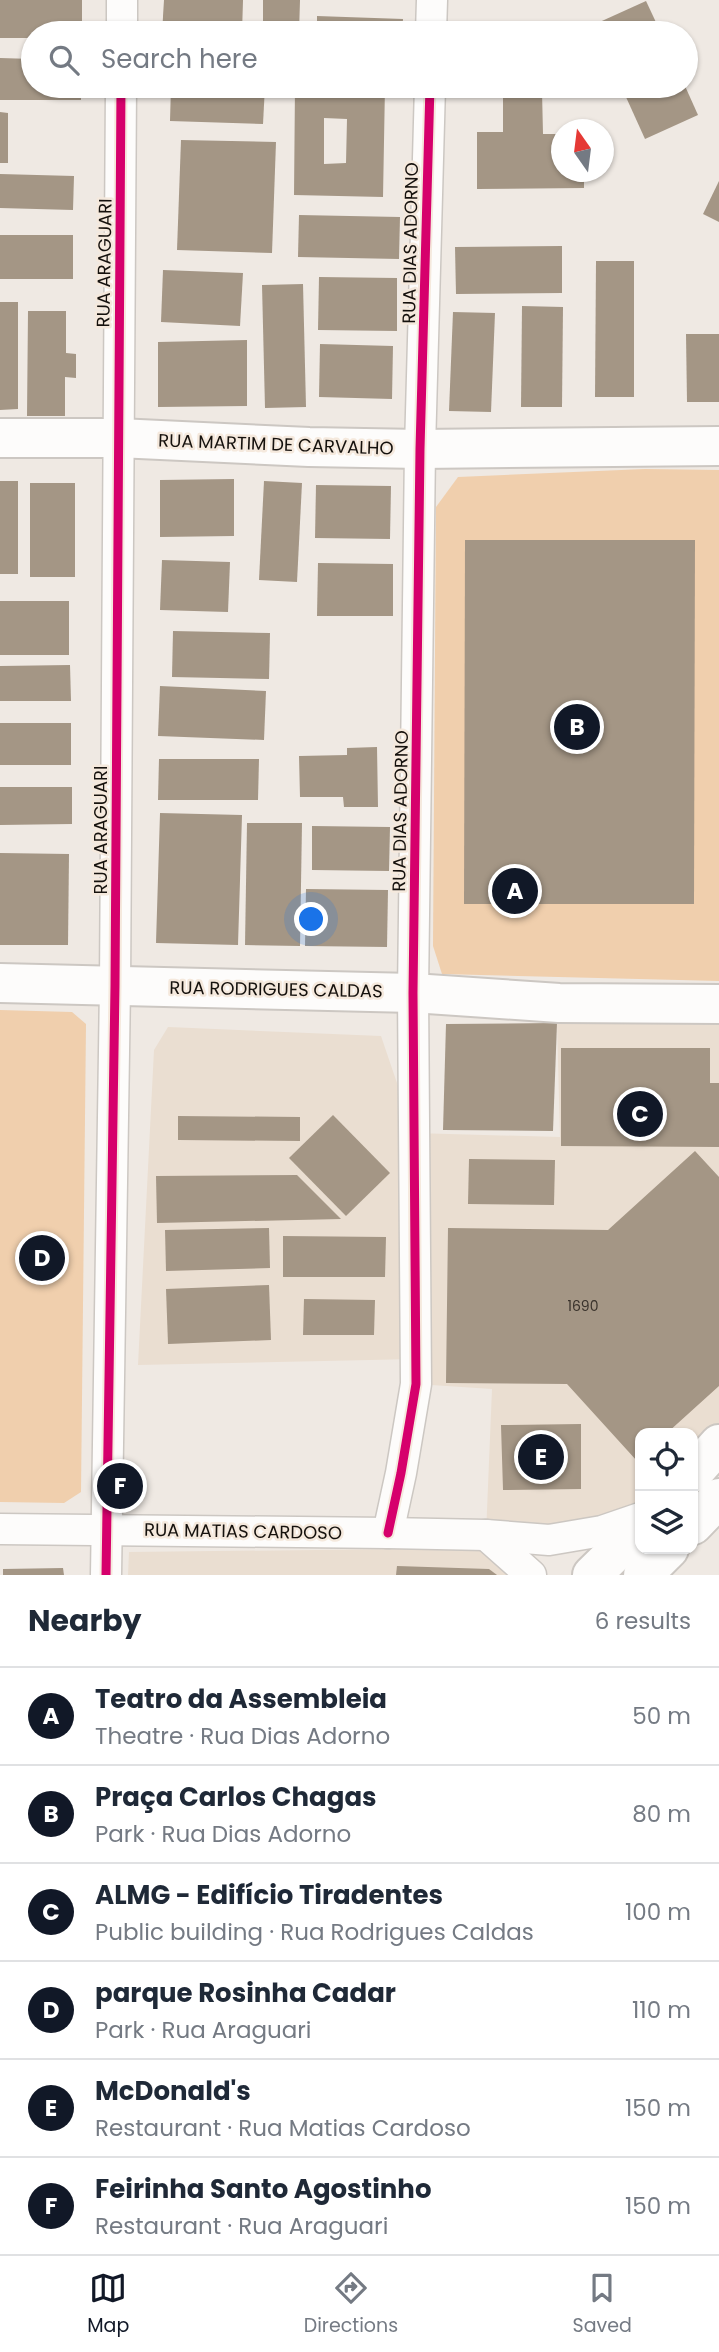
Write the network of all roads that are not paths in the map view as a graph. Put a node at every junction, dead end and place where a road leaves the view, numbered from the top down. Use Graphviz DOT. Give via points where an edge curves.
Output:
graph roads {
  1 [pos="122,0"];
  2 [pos="432,0"];
  3 [pos="122,21"];
  4 [pos="431,21"];
  5 [pos="121,98"];
  6 [pos="430,98"];
  7 [pos="0,438"];
  8 [pos="118,438"];
  9 [pos="719,446"];
  10 [pos="420,449"];
  11 [pos="0,983"];
  12 [pos="115,986"];
  13 [pos="413,993"];
  14 [pos="719,1004"];
  15 [pos="719,1444"];
  16 [pos="698,1467"];
  17 [pos="719,1498"];
  18 [pos="635,1520"];
  19 [pos="698,1520"];
  20 [pos="0,1529"];
  21 [pos="107,1529"];
  22 [pos="388,1533"];
  23 [pos="635,1533"];
  24 [pos="486,1535"];
  25 [pos="664,1554"];
  26 [pos="106,1575"];
  27 [pos="531,1575"];
  28 [pos="592,1575"];
  29 [pos="643,1575"];
  1 -- 3 [label="street"];
  2 -- 4 [label="street"];
  5 -- 8 [label="street, RUA ARAGUARI"];
  6 -- 10 [label="street, RUA DIAS ADORNO"];
  7 -- 8 [label="street, RUA MARTIM DE CARVALHO"];
  8 -- 10 [label="street, RUA MARTIM DE CARVALHO"];
  8 -- 12 [label="street, RUA ARAGUARI"];
  9 -- 10 [label="street, RUA MARTIM DE CARVALHO"];
  10 -- 13 [label="street, RUA DIAS ADORNO"];
  11 -- 12 [label="street, RUA RODRIGUES CALDAS"];
  12 -- 13 [label="street, RUA RODRIGUES CALDAS"];
  12 -- 21 [label="street, RUA ARAGUARI"];
  13 -- 14 [label="street, RUA RODRIGUES CALDAS" via="559,1003"];
  13 -- 22 [label="street, RUA DIAS ADORNO" via="416,1384"];
  15 -- 16 [label="street"];
  17 -- 19 [label="street"];
  18 -- 24 [label="street, RUA MATIAS CARDOSO" via="549,1540"];
  20 -- 21 [label="street, RUA MATIAS CARDOSO"];
  21 -- 22 [label="street, RUA MATIAS CARDOSO"];
  21 -- 26 [label="street, RUA ARAGUARI"];
  22 -- 24 [label="street, RUA MATIAS CARDOSO"];
  23 -- 28 [label="street"];
  24 -- 27 [label="street"];
  25 -- 29 [label="street"];
}
